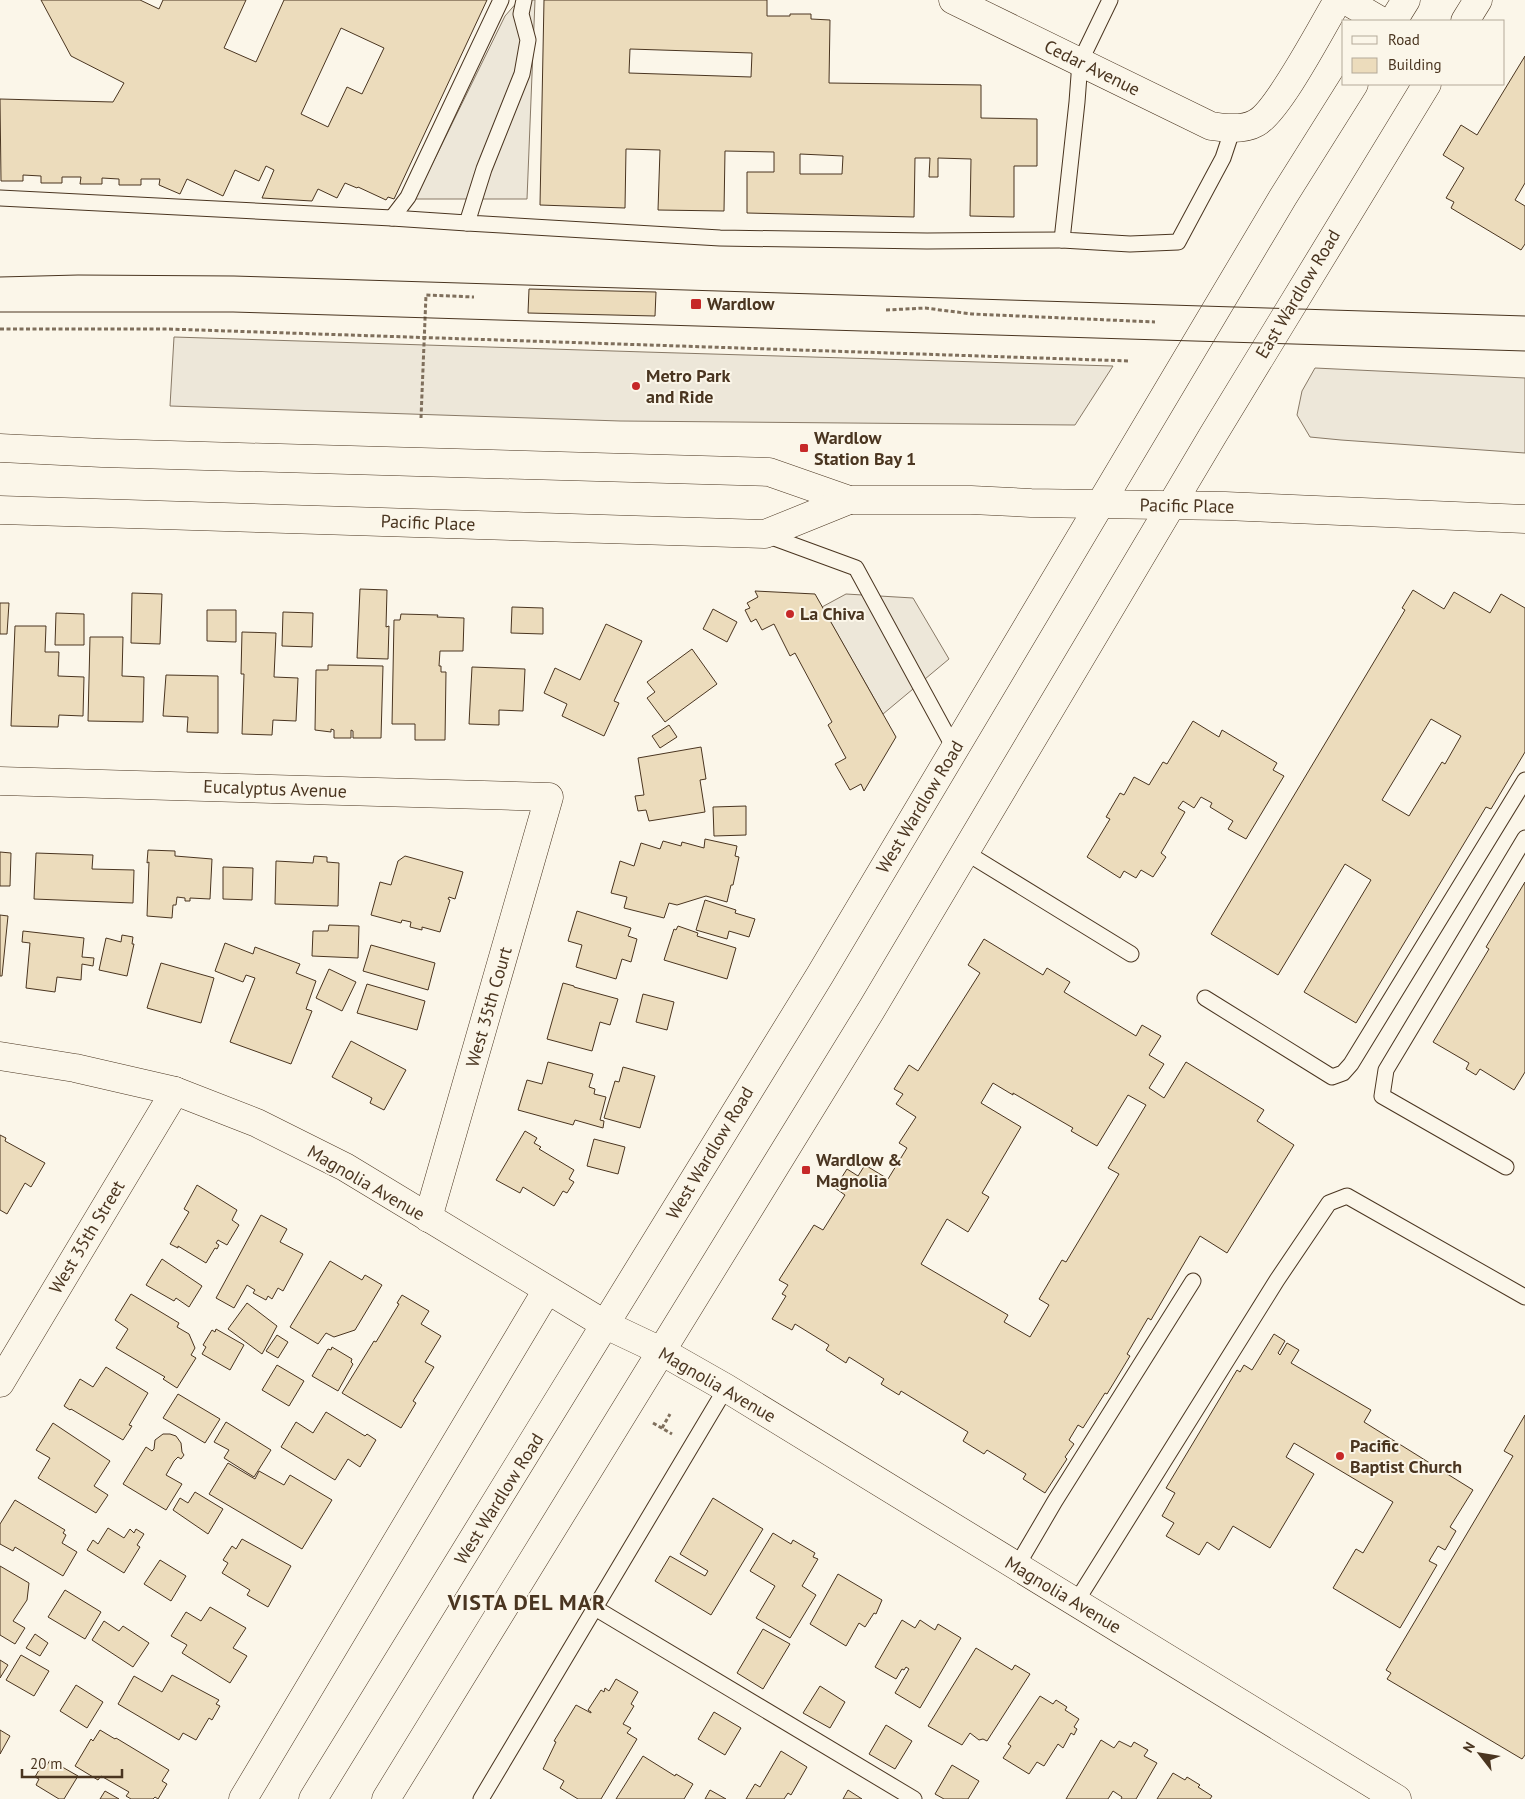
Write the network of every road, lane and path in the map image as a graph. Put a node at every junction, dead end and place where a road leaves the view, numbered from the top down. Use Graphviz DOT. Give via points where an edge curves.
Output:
graph roads {
  1 [pos="501,0"];
  2 [pos="524,0"];
  3 [pos="953,0"];
  4 [pos="1110,0"];
  5 [pos="1338,0"];
  6 [pos="1345,0"];
  7 [pos="1406,0"];
  8 [pos="1478,0"];
  9 [pos="1379,20"];
  10 [pos="1394,20"];
  11 [pos="1466,20"];
  12 [pos="1080,62"];
  13 [pos="1353,85"];
  14 [pos="1426,85"];
  15 [pos="1233,128"];
  16 [pos="0,198"];
  17 [pos="392,218"];
  18 [pos="467,223"];
  19 [pos="1062,240"];
  20 [pos="474,297"];
  21 [pos="886,310"];
  22 [pos="1155,322"];
  23 [pos="0,329"];
  24 [pos="425,337"];
  25 [pos="1130,361"];
  26 [pos="421,418"];
  27 [pos="0,448"];
  28 [pos="849,500"];
  29 [pos="1101,504"];
  30 [pos="1171,506"];
  31 [pos="0,510"];
  32 [pos="1525,518"];
  33 [pos="765,534"];
  34 [pos="954,748"];
  35 [pos="1525,780"];
  36 [pos="0,782"];
  37 [pos="549,797"];
  38 [pos="1525,838"];
  39 [pos="965,852"];
  40 [pos="1131,954"];
  41 [pos="1204,998"];
  42 [pos="0,1056"];
  43 [pos="175,1091"];
  44 [pos="1506,1167"];
  45 [pos="428,1218"];
  46 [pos="1193,1282"];
  47 [pos="548,1290"];
  48 [pos="1525,1298"];
  49 [pos="606,1325"];
  50 [pos="661,1351"];
  51 [pos="0,1383"];
  52 [pos="726,1388"];
  53 [pos="670,1414"];
  54 [pos="653,1423"];
  55 [pos="662,1428"];
  56 [pos="672,1434"];
  57 [pos="1017,1566"];
  58 [pos="1076,1602"];
  59 [pos="595,1608"];
  60 [pos="243,1799"];
  61 [pos="314,1799"];
  62 [pos="386,1799"];
  63 [pos="481,1799"];
  64 [pos="914,1799"];
  65 [pos="1397,1799"];
  1 -- 17 [label="lane" via="408,197"];
  2 -- 18 [label="lane" via="522,14 528,40 522,74 484,169"];
  3 -- 12 [label="main road, Cedar Avenue"];
  4 -- 12 [label="lane"];
  5 -- 15 [label="main road" via="1276,104 1256,123"];
  6 -- 9 [label="main road"];
  7 -- 10 [label="main road"];
  8 -- 11 [label="main road"];
  12 -- 15 [label="main road, Cedar Avenue" via="1211,126"];
  12 -- 19 [label="lane"];
  13 -- 29 [label="main road"];
  14 -- 30 [label="main road, East Wardlow Road"];
  15 -- 19 [label="lane" via="1224,158 1178,242 1130,244"];
  16 -- 17 [label="lane"];
  17 -- 18 [label="lane"];
  18 -- 19 [label="lane" via="720,238"];
  20 -- 24 [label="path" via="426,295"];
  21 -- 22 [label="path" via="924,308 972,314"];
  23 -- 24 [label="path" via="168,328"];
  24 -- 25 [label="path"];
  24 -- 26 [label="path"];
  27 -- 28 [label="main road, Pacific Place" via="769,472"];
  28 -- 29 [label="main road, Pacific Place"];
  28 -- 33 [label="main road, Pacific Place"];
  29 -- 30 [label="main road, Pacific Place"];
  29 -- 34 [label="main road, West Wardlow Road"];
  30 -- 32 [label="main road, Pacific Place"];
  30 -- 39 [label="main road"];
  31 -- 33 [label="main road, Pacific Place"];
  33 -- 34 [label="lane" via="856,568"];
  34 -- 49 [label="main road, West Wardlow Road"];
  35 -- 41 [label="lane" via="1351,1064 1343,1072 1332,1077"];
  36 -- 37 [label="main road, Eucalyptus Avenue"];
  37 -- 45 [label="main road, West 35th Court"];
  38 -- 44 [label="lane" via="1386,1070 1382,1096"];
  39 -- 40 [label="lane"];
  39 -- 50 [label="main road"];
  42 -- 43 [label="main road, Magnolia Avenue" via="75,1068"];
  43 -- 45 [label="main road, Magnolia Avenue" via="257,1123 345,1167"];
  43 -- 51 [label="main road, West 35th Street"];
  45 -- 47 [label="main road, Magnolia Avenue"];
  46 -- 57 [label="lane"];
  47 -- 49 [label="main road, Magnolia Avenue"];
  47 -- 60 [label="main road"];
  48 -- 58 [label="lane" via="1347,1196 1329,1203 1277,1280"];
  49 -- 50 [label="main road, Magnolia Avenue"];
  49 -- 61 [label="main road, West Wardlow Road"];
  50 -- 52 [label="main road, Magnolia Avenue"];
  50 -- 62 [label="main road"];
  52 -- 57 [label="main road, Magnolia Avenue"];
  52 -- 59 [label="lane"];
  53 -- 55 [label="path"];
  54 -- 55 [label="path"];
  55 -- 56 [label="path"];
  57 -- 58 [label="main road, Magnolia Avenue"];
  58 -- 65 [label="main road, Magnolia Avenue"];
  59 -- 63 [label="lane"];
  59 -- 64 [label="lane"];
}
